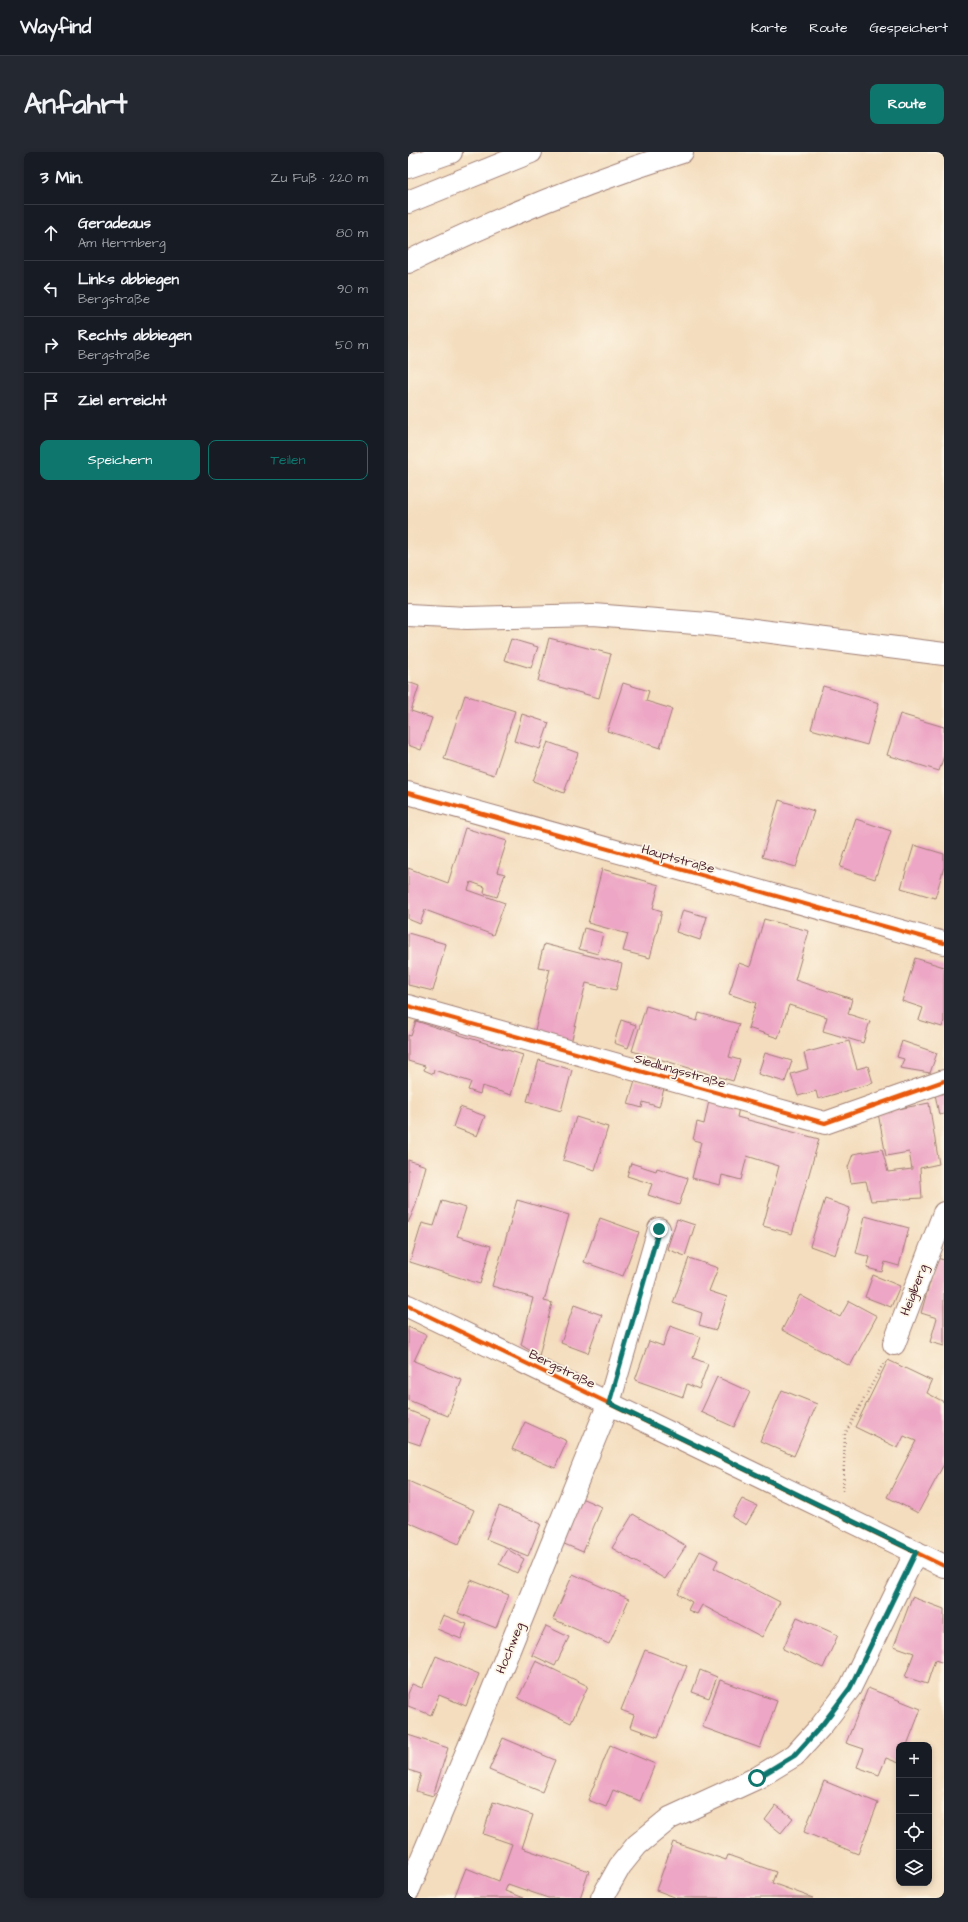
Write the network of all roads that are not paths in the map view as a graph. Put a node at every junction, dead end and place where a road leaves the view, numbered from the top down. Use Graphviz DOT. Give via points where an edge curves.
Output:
graph roads {
  1 [pos="451,152"];
  2 [pos="531,152"];
  3 [pos="682,152"];
  4 [pos="408,167"];
  5 [pos="408,202"];
  6 [pos="461,236"];
  7 [pos="408,262"];
  8 [pos="408,273"];
  9 [pos="408,615"];
  10 [pos="944,654"];
  11 [pos="408,793"];
  12 [pos="944,943"];
  13 [pos="408,1006"];
  14 [pos="944,1081"];
  15 [pos="942,1223"];
  16 [pos="659,1229"];
  17 [pos="408,1306"];
  18 [pos="894,1344"];
  19 [pos="609,1403"];
  20 [pos="916,1552"];
  21 [pos="944,1566"];
  22 [pos="408,1891"];
  23 [pos="607,1896"];
  1 -- 4 [label="main road"];
  2 -- 5 [label="main road"];
  3 -- 6 [label="main road" via="630,168"];
  6 -- 7 [label="main road"];
  6 -- 8 [label="main road"];
  9 -- 10 [label="main road" via="467,618 593,616 708,624"];
  11 -- 12 [label="main road, Hauptstraße"];
  13 -- 14 [label="main road, Siedlungsstraße" via="826,1123"];
  15 -- 18 [label="main road, Heiglberg"];
  16 -- 19 [label="main road, Bergstraße"];
  17 -- 19 [label="main road, Bergstraße"];
  19 -- 20 [label="main road, Bergstraße"];
  19 -- 22 [label="main road, Hochweg"];
  20 -- 21 [label="main road, Bergstraße"];
  20 -- 23 [label="main road" via="850,1688 822,1725 795,1755 757,1778 670,1818 637,1845 620,1866"];
}
